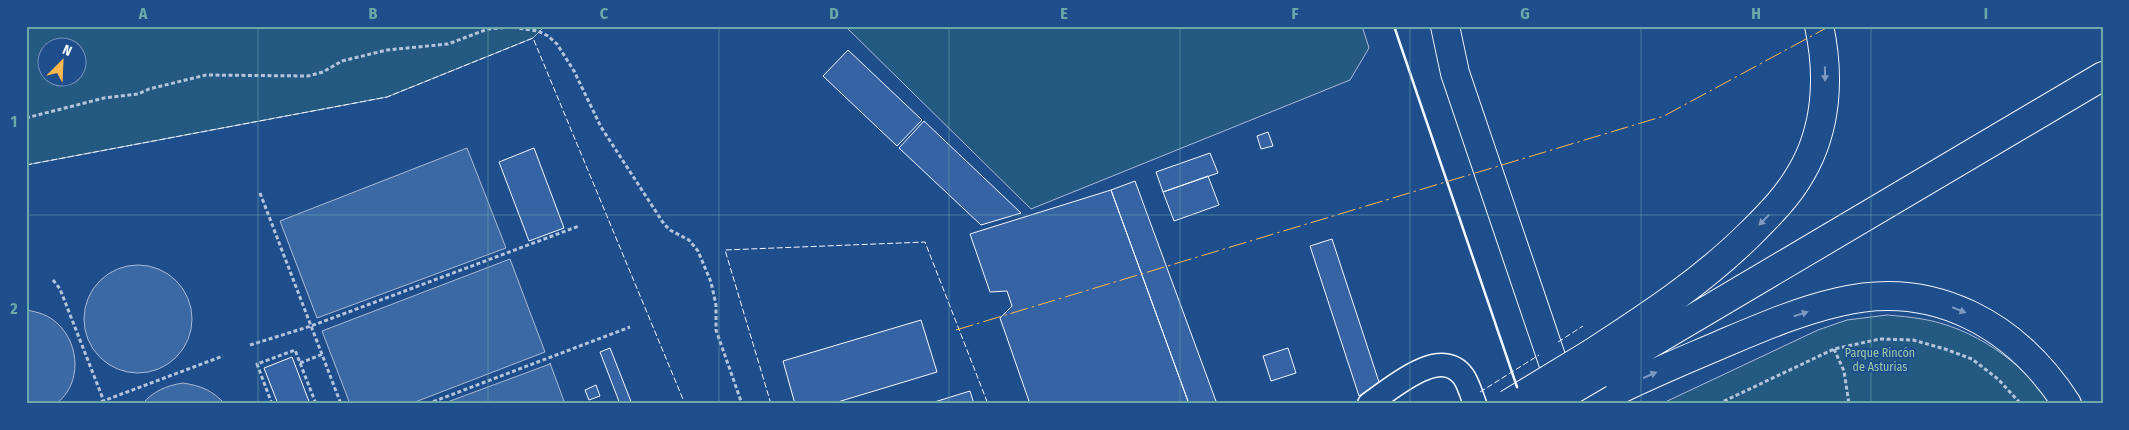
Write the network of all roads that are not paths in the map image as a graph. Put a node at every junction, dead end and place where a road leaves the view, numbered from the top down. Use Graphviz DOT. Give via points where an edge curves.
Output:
graph roads {
  1 [pos="1445,26"];
  2 [pos="1818,26"];
  3 [pos="2103,76"];
  4 [pos="1597,382"];
  5 [pos="1369,404"];
  6 [pos="1475,404"];
  7 [pos="1508,404"];
  8 [pos="1548,404"];
  9 [pos="1567,404"];
  10 [pos="2067,404"];
  1 -- 9 [label="main road" via="1455,73"];
  2 -- 4 [label="main road, one-way" via="1826,71 1825,94 1821,122 1801,173 1782,200 1743,241 1685,291"];
  3 -- 4 [label="main road"];
  4 -- 7 [label="main road, bridge"];
  4 -- 8 [label="main road, bridge"];
  4 -- 10 [label="main road, one-way" via="1692,357 1788,318 1838,302 1891,296 1951,306 2001,331 2041,368"];
  5 -- 6 [label="street" via="1429,365 1445,365 1456,370 1464,378"];
}
